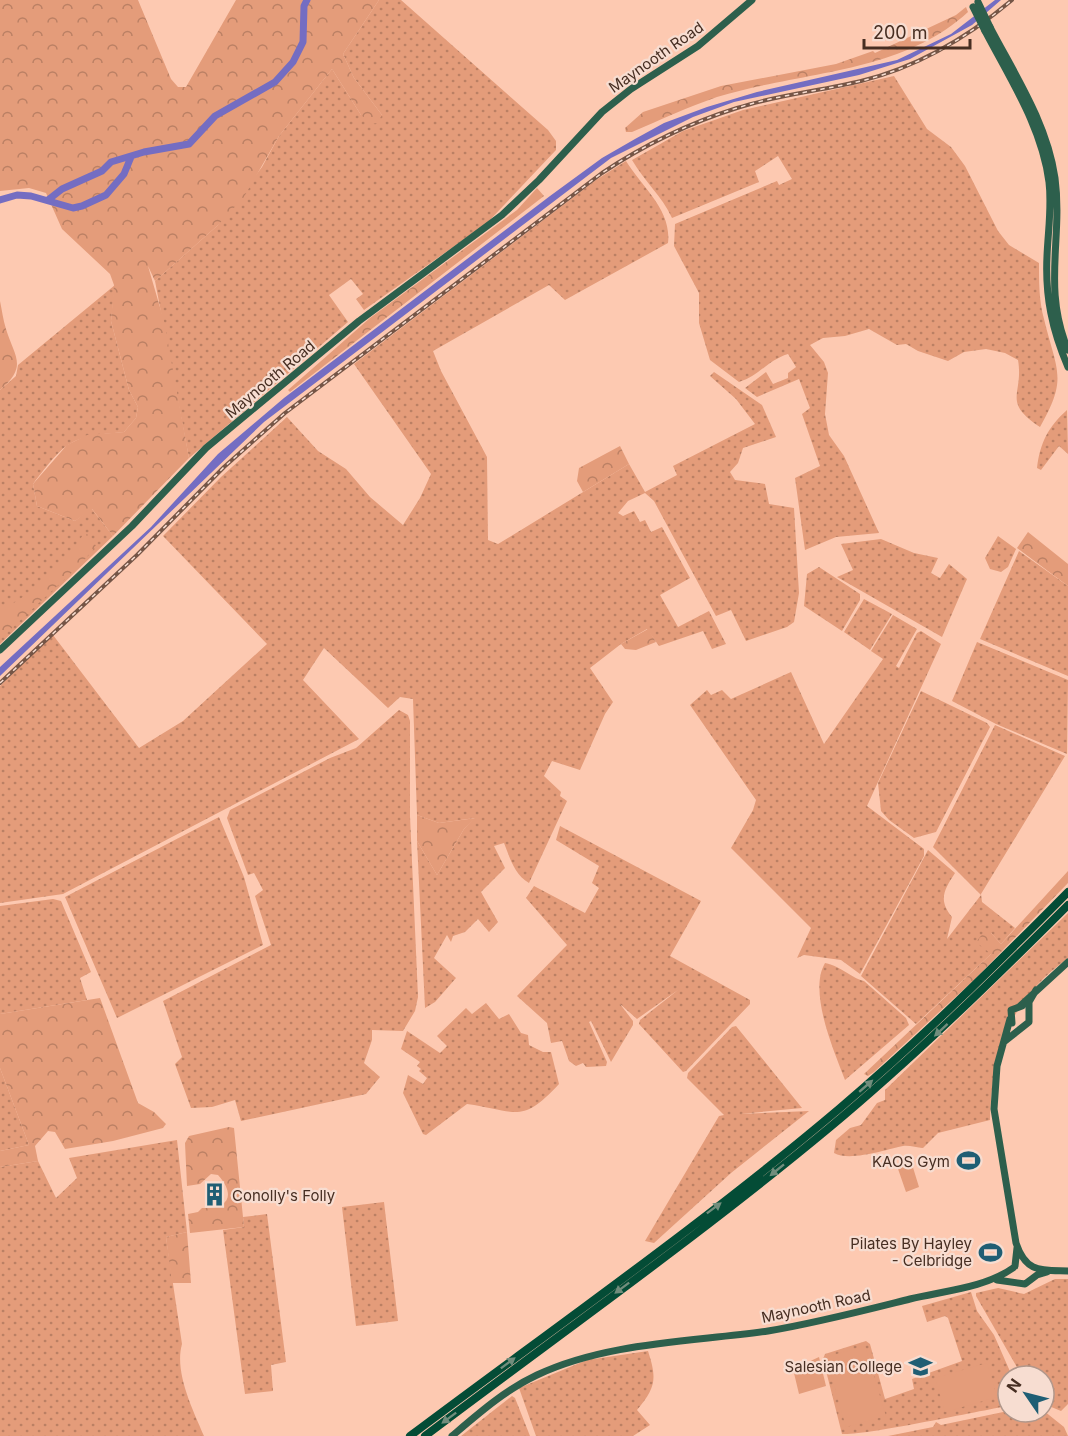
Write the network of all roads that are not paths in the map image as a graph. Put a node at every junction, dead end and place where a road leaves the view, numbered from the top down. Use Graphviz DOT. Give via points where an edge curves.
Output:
graph roads {
  1 [pos="752,0"];
  2 [pos="974,2"];
  3 [pos="988,29"];
  4 [pos="1068,350"];
  5 [pos="1068,367"];
  6 [pos="0,650"];
  7 [pos="1068,888"];
  8 [pos="1068,892"];
  9 [pos="1068,907"];
  10 [pos="1040,927"];
  11 [pos="1068,962"];
  12 [pos="1036,990"];
  13 [pos="1020,1006"];
  14 [pos="1030,1014"];
  15 [pos="1010,1019"];
  16 [pos="1022,1027"];
  17 [pos="1002,1048"];
  18 [pos="1016,1243"];
  19 [pos="1029,1265"];
  20 [pos="1014,1267"];
  21 [pos="1066,1271"];
  22 [pos="1032,1279"];
  23 [pos="988,1281"];
  24 [pos="1017,1282"];
  25 [pos="410,1436"];
  26 [pos="425,1436"];
  27 [pos="452,1436"];
  1 -- 6 [label="main road, Maynooth Road" via="698,46 602,112 502,215 359,321 206,448 132,526"];
  2 -- 3 [label="main road, bridge"];
  3 -- 4 [label="main road" via="1038,119 1052,162 1056,194 1054,294"];
  3 -- 5 [label="main road" via="1043,153 1050,200 1046,293 1056,338"];
  7 -- 10 [label="highway"];
  8 -- 10 [label="highway"];
  9 -- 10 [label="highway"];
  25 -- 10 [label="highway, one-way" via="794,1146"];
  10 -- 26 [label="highway, one-way" via="944,1026 828,1129"];
  11 -- 12 [label="main road"];
  12 -- 13 [label="main road"];
  12 -- 14 [label="main road" via="1029,1002"];
  13 -- 14 [label="main road"];
  13 -- 15 [label="main road" via="1011,1010"];
  14 -- 16 [label="main road" via="1029,1022"];
  15 -- 16 [label="main road"];
  15 -- 17 [label="main road"];
  16 -- 17 [label="main road" via="1010,1035"];
  17 -- 18 [label="main road" via="994,1109"];
  18 -- 19 [label="main road"];
  18 -- 20 [label="main road"];
  19 -- 20 [label="main road" via="1021,1263"];
  19 -- 21 [label="main road"];
  19 -- 22 [label="main road"];
  20 -- 23 [label="main road, Maynooth Road"];
  20 -- 24 [label="main road" via="1012,1275"];
  21 -- 22 [label="main road" via="1040,1274"];
  22 -- 24 [label="main road" via="1025,1284"];
  23 -- 24 [label="main road, Maynooth Road"];
  23 -- 27 [label="main road, Maynooth Road" via="808,1323 592,1356 538,1374 494,1401"];
}
